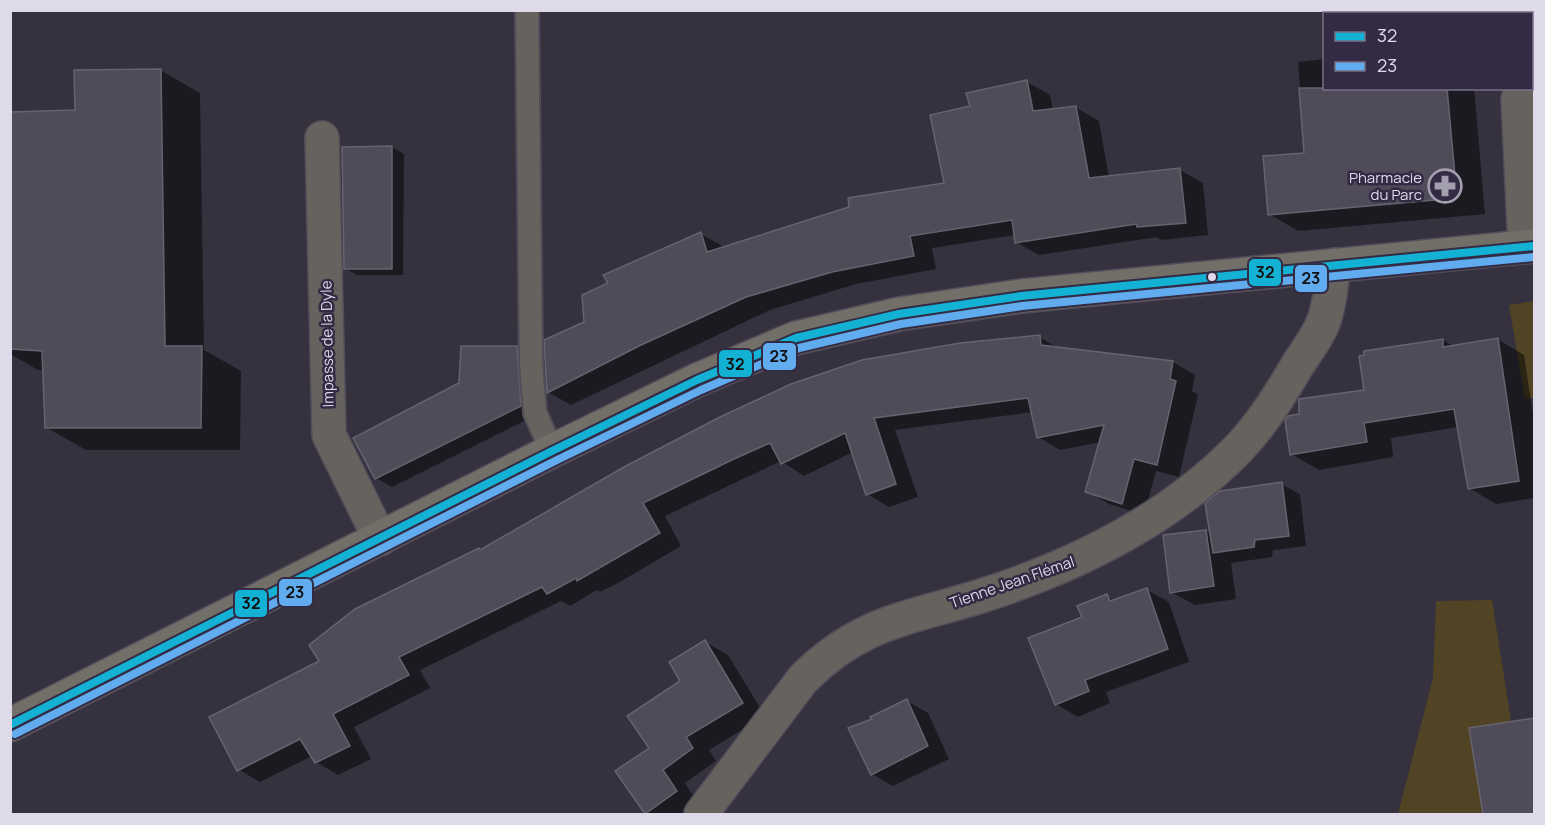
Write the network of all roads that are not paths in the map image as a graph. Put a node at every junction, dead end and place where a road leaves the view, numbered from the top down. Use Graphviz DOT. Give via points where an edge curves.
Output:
graph roads {
  1 [pos="527,10"];
  2 [pos="1523,90"];
  3 [pos="322,138"];
  4 [pos="1530,247"];
  5 [pos="1334,265"];
  6 [pos="552,451"];
  7 [pos="380,539"];
  8 [pos="10,725"];
  9 [pos="701,814"];
  1 -- 6 [label="lane" via="531,363 535,413"];
  2 -- 4 [label="street" via="1518,99"];
  3 -- 7 [label="street, Impasse de la Dyle" via="329,435"];
  4 -- 5 [label="main road"];
  5 -- 6 [label="main road" via="1021,296 899,314 796,338 697,380"];
  5 -- 9 [label="street, Tienne Jean Flémal" via="1323,323 1277,400 1240,447 1202,482 1071,563 860,634 803,679"];
  6 -- 7 [label="main road"];
  7 -- 8 [label="main road"];
}
